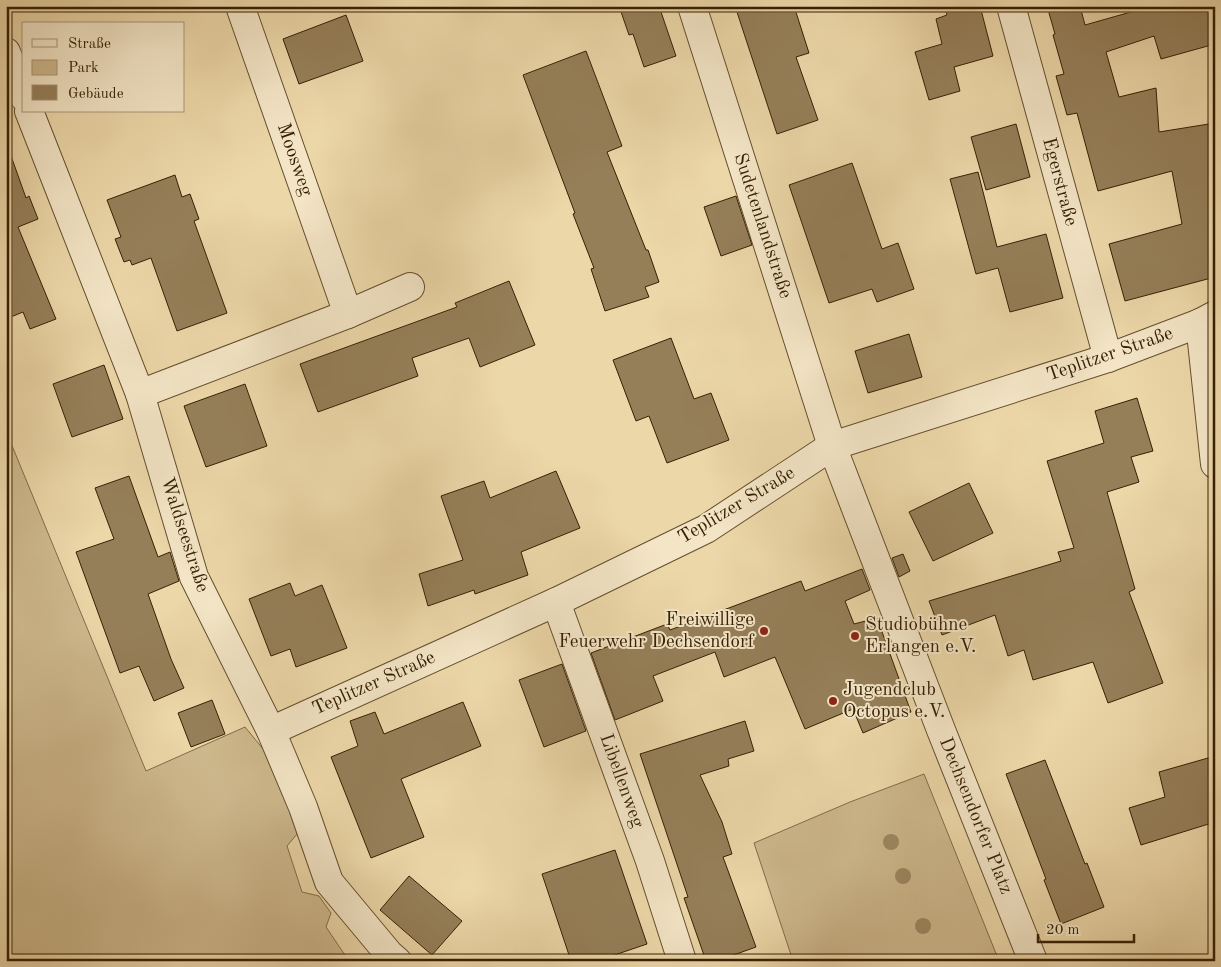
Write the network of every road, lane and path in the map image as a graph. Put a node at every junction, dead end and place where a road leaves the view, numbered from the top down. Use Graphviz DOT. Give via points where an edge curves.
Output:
graph roads {
  1 [pos="240,6"];
  2 [pos="692,6"];
  3 [pos="1010,6"];
  4 [pos="6,52"];
  5 [pos="22,92"];
  6 [pos="29,112"];
  7 [pos="410,288"];
  8 [pos="348,314"];
  9 [pos="1207,319"];
  10 [pos="1108,358"];
  11 [pos="140,394"];
  12 [pos="832,446"];
  13 [pos="1215,464"];
  14 [pos="556,602"];
  15 [pos="271,731"];
  16 [pos="397,961"];
  17 [pos="682,961"];
  18 [pos="1033,961"];
  1 -- 8 [label="street, Moosweg"];
  2 -- 12 [label="street, Sudetenlandstraße"];
  3 -- 10 [label="street, Egerstraße"];
  4 -- 5 [label="street"];
  6 -- 11 [label="street, Waldseestraße"];
  7 -- 8 [label="street"];
  8 -- 11 [label="street"];
  9 -- 10 [label="street, Teplitzer Straße"];
  9 -- 13 [label="street"];
  10 -- 12 [label="street, Teplitzer Straße"];
  11 -- 15 [label="street, Waldseestraße" via="194,577"];
  12 -- 14 [label="street, Teplitzer Straße" via="706,529"];
  12 -- 18 [label="street, Dechsendorfer Platz" via="940,730"];
  14 -- 15 [label="street, Teplitzer Straße"];
  14 -- 17 [label="street, Libellenweg" via="650,861"];
  15 -- 16 [label="street, Waldseestraße" via="303,807 329,882"];
}
